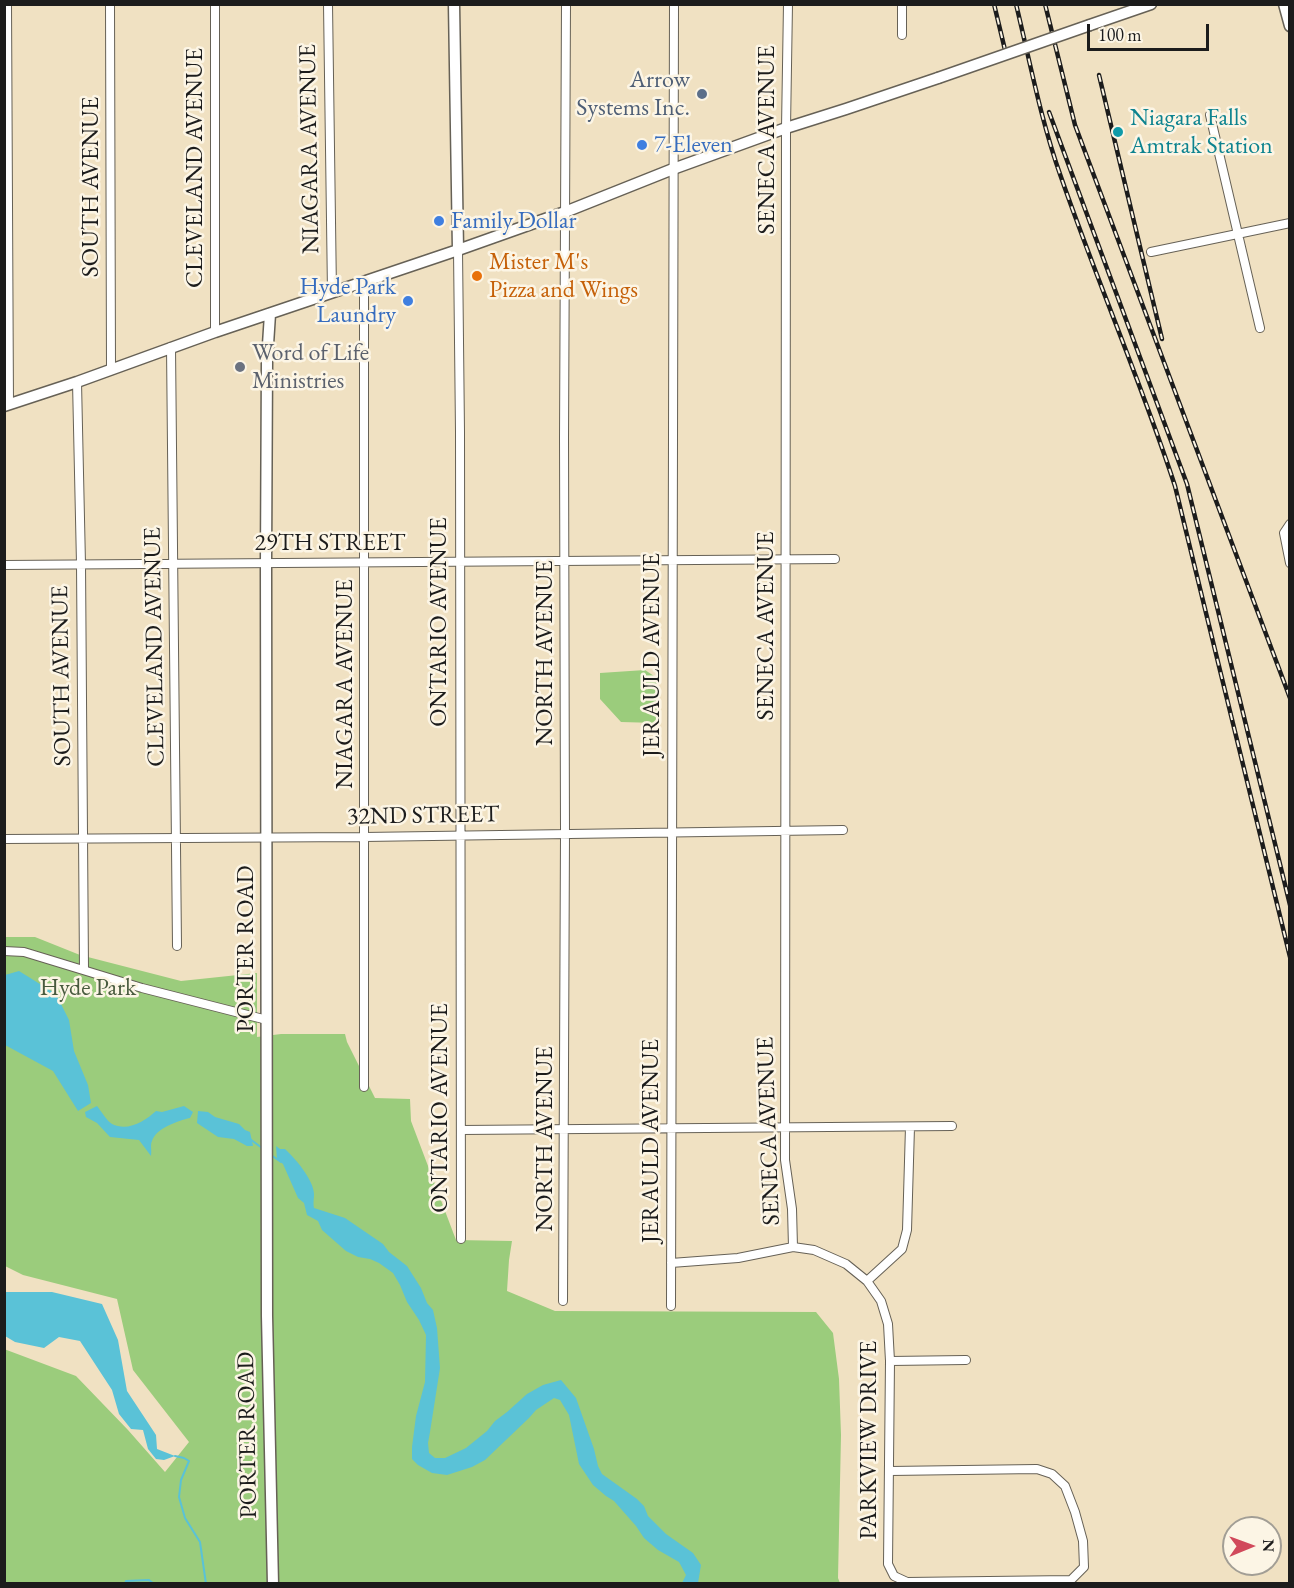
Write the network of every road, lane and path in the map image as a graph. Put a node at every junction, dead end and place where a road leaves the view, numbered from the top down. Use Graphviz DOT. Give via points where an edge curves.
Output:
graph roads {
  1 [pos="7,4"];
  2 [pos="110,4"];
  3 [pos="215,4"];
  4 [pos="328,4"];
  5 [pos="454,4"];
  6 [pos="566,4"];
  7 [pos="674,4"];
  8 [pos="788,4"];
  9 [pos="902,4"];
  10 [pos="1151,4"];
  11 [pos="1284,4"];
  12 [pos="1290,26"];
  13 [pos="902,34"];
  14 [pos="1210,116"];
  15 [pos="786,128"];
  16 [pos="673,169"];
  17 [pos="565,212"];
  18 [pos="1290,222"];
  19 [pos="1239,234"];
  20 [pos="458,250"];
  21 [pos="1151,252"];
  22 [pos="364,282"];
  23 [pos="332,293"];
  24 [pos="270,314"];
  25 [pos="1260,328"];
  26 [pos="215,332"];
  27 [pos="171,347"];
  28 [pos="111,369"];
  29 [pos="77,382"];
  30 [pos="7,405"];
  31 [pos="1290,524"];
  32 [pos="785,558"];
  33 [pos="672,559"];
  34 [pos="835,559"];
  35 [pos="565,560"];
  36 [pos="460,561"];
  37 [pos="266,562"];
  38 [pos="364,563"];
  39 [pos="1290,563"];
  40 [pos="81,564"];
  41 [pos="173,564"];
  42 [pos="4,565"];
  43 [pos="843,830"];
  44 [pos="785,831"];
  45 [pos="671,832"];
  46 [pos="565,834"];
  47 [pos="461,835"];
  48 [pos="176,837"];
  49 [pos="267,837"];
  50 [pos="364,837"];
  51 [pos="4,839"];
  52 [pos="83,839"];
  53 [pos="177,946"];
  54 [pos="4,951"];
  55 [pos="84,970"];
  56 [pos="267,1020"];
  57 [pos="364,1087"];
  58 [pos="952,1126"];
  59 [pos="785,1127"];
  60 [pos="909,1127"];
  61 [pos="670,1128"];
  62 [pos="461,1130"];
  63 [pos="565,1130"];
  64 [pos="461,1239"];
  65 [pos="793,1247"];
  66 [pos="671,1263"];
  67 [pos="867,1281"];
  68 [pos="563,1301"];
  69 [pos="671,1306"];
  70 [pos="966,1360"];
  71 [pos="890,1361"];
  72 [pos="890,1471"];
  73 [pos="273,1584"];
  1 -- 30 [label="street"];
  2 -- 28 [label="street, SOUTH AVENUE"];
  3 -- 26 [label="street, CLEVELAND AVENUE"];
  4 -- 23 [label="street, NIAGARA AVENUE"];
  5 -- 20 [label="main road, ONTARIO AVENUE"];
  6 -- 17 [label="street, NORTH AVENUE"];
  7 -- 16 [label="street, JERAULD AVENUE"];
  8 -- 15 [label="street, SENECA AVENUE"];
  9 -- 13 [label="street"];
  10 -- 15 [label="main road, bridge"];
  11 -- 12 [label="main road"];
  14 -- 19 [label="street"];
  15 -- 16 [label="main road"];
  15 -- 32 [label="street, SENECA AVENUE"];
  16 -- 17 [label="main road"];
  16 -- 33 [label="street, JERAULD AVENUE"];
  17 -- 20 [label="main road"];
  17 -- 35 [label="street, NORTH AVENUE"];
  18 -- 19 [label="street"];
  19 -- 21 [label="street"];
  19 -- 25 [label="street"];
  20 -- 22 [label="main road"];
  20 -- 36 [label="street, ONTARIO AVENUE"];
  22 -- 23 [label="main road"];
  22 -- 38 [label="street, NIAGARA AVENUE"];
  23 -- 24 [label="main road"];
  24 -- 26 [label="main road"];
  24 -- 37 [label="main road, PORTER ROAD"];
  26 -- 27 [label="main road"];
  27 -- 28 [label="main road"];
  27 -- 41 [label="street, CLEVELAND AVENUE"];
  28 -- 29 [label="main road"];
  29 -- 30 [label="main road"];
  29 -- 40 [label="street, SOUTH AVENUE"];
  31 -- 39 [label="street" via="1284,533"];
  32 -- 33 [label="street, 29TH STREET"];
  32 -- 34 [label="street, 29TH STREET"];
  32 -- 44 [label="street, SENECA AVENUE"];
  33 -- 35 [label="street, 29TH STREET"];
  33 -- 45 [label="street, JERAULD AVENUE"];
  35 -- 36 [label="street, 29TH STREET"];
  35 -- 46 [label="street, NORTH AVENUE"];
  36 -- 38 [label="street, 29TH STREET"];
  36 -- 47 [label="street, ONTARIO AVENUE"];
  37 -- 38 [label="street, 29TH STREET"];
  37 -- 41 [label="street, 29TH STREET"];
  37 -- 49 [label="main road, PORTER ROAD"];
  38 -- 50 [label="street, NIAGARA AVENUE"];
  40 -- 41 [label="street, 29TH STREET"];
  40 -- 42 [label="street, 29TH STREET"];
  40 -- 52 [label="street, SOUTH AVENUE"];
  41 -- 48 [label="street, CLEVELAND AVENUE"];
  43 -- 44 [label="street, 32ND STREET"];
  44 -- 45 [label="street, 32ND STREET"];
  44 -- 59 [label="street, SENECA AVENUE"];
  45 -- 46 [label="street, 32ND STREET"];
  45 -- 61 [label="street, JERAULD AVENUE"];
  46 -- 47 [label="street, 32ND STREET"];
  46 -- 63 [label="street, NORTH AVENUE"];
  47 -- 50 [label="street, 32ND STREET"];
  47 -- 62 [label="street, ONTARIO AVENUE"];
  48 -- 49 [label="street, 32ND STREET"];
  48 -- 52 [label="street, 32ND STREET"];
  48 -- 53 [label="street, CLEVELAND AVENUE"];
  49 -- 50 [label="street, 32ND STREET"];
  49 -- 56 [label="main road, PORTER ROAD"];
  50 -- 57 [label="street, NIAGARA AVENUE"];
  51 -- 52 [label="street, 32ND STREET"];
  52 -- 55 [label="street, SOUTH AVENUE"];
  54 -- 55 [label="street" via="24,952"];
  55 -- 56 [label="street"];
  56 -- 73 [label="main road, PORTER ROAD" via="267,1316"];
  58 -- 60 [label="street"];
  59 -- 60 [label="street"];
  59 -- 61 [label="street"];
  59 -- 65 [label="street, SENECA AVENUE"];
  60 -- 67 [label="street" via="907,1230 902,1249"];
  61 -- 63 [label="street"];
  61 -- 66 [label="street, JERAULD AVENUE"];
  62 -- 63 [label="street"];
  62 -- 64 [label="street, ONTARIO AVENUE"];
  63 -- 68 [label="street, NORTH AVENUE"];
  65 -- 66 [label="street, PARKVIEW DRIVE" via="738,1258"];
  65 -- 67 [label="street, PARKVIEW DRIVE" via="814,1250 846,1264"];
  66 -- 69 [label="street, JERAULD AVENUE"];
  67 -- 71 [label="street, PARKVIEW DRIVE" via="881,1301 888,1324"];
  70 -- 71 [label="street"];
  71 -- 72 [label="street, PARKVIEW DRIVE"];
  72 -- 72 [label="street, PARKVIEW DRIVE" via="1037,1469 1052,1474 1065,1486 1075,1512 1083,1541 1084,1567 1071,1580 907,1582 894,1576 888,1564"];
}
